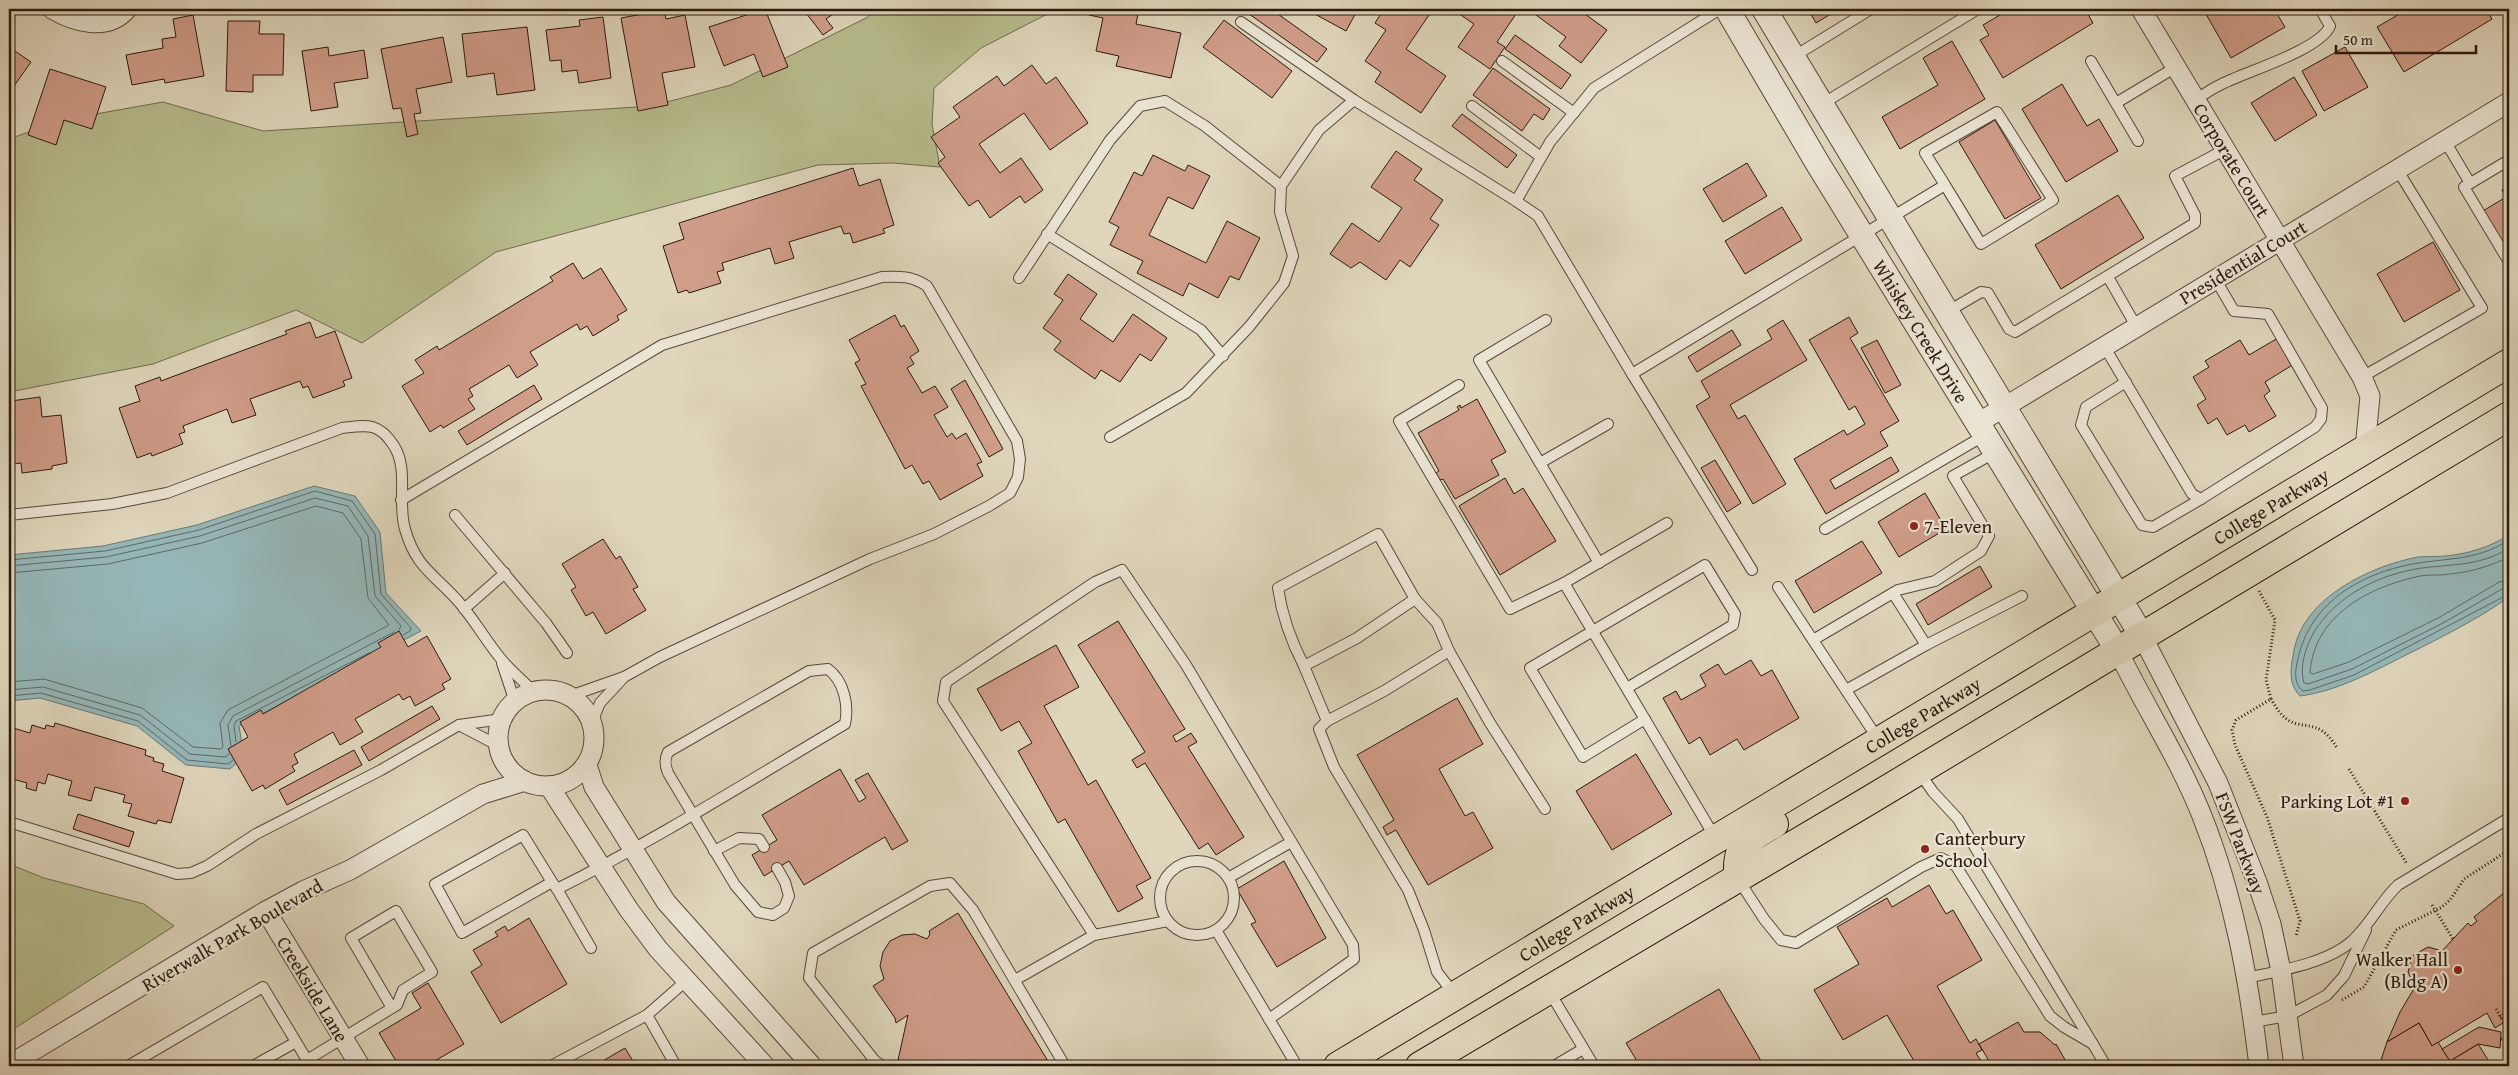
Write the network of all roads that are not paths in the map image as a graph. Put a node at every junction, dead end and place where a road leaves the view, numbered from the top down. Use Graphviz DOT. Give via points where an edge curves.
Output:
graph roads {
  1 [pos="52,9"];
  2 [pos="127,9"];
  3 [pos="1720,9"];
  4 [pos="1728,9"];
  5 [pos="1764,9"];
  6 [pos="1871,9"];
  7 [pos="1978,9"];
  8 [pos="2141,9"];
  9 [pos="2320,9"];
  10 [pos="1241,22"];
  11 [pos="1793,57"];
  12 [pos="1502,61"];
  13 [pos="2091,61"];
  14 [pos="2176,68"];
  15 [pos="1354,100"];
  16 [pos="2196,100"];
  17 [pos="2509,102"];
  18 [pos="2116,103"];
  19 [pos="1822,104"];
  20 [pos="1472,106"];
  21 [pos="1574,113"];
  22 [pos="2138,141"];
  23 [pos="2445,141"];
  24 [pos="2226,149"];
  25 [pos="1541,158"];
  26 [pos="2509,160"];
  27 [pos="2397,169"];
  28 [pos="2470,183"];
  29 [pos="1945,185"];
  30 [pos="1281,186"];
  31 [pos="1516,201"];
  32 [pos="1891,219"];
  33 [pos="1047,234"];
  34 [pos="1863,237"];
  35 [pos="2280,239"];
  36 [pos="2509,262"];
  37 [pos="2108,277"];
  38 [pos="1019,278"];
  39 [pos="2216,280"];
  40 [pos="1947,312"];
  41 [pos="1546,320"];
  42 [pos="2136,326"];
  43 [pos="2104,346"];
  44 [pos="1223,356"];
  45 [pos="2509,364"];
  46 [pos="1632,374"];
  47 [pos="2362,377"];
  48 [pos="2126,382"];
  49 [pos="1459,385"];
  50 [pos="2005,406"];
  51 [pos="2509,416"];
  52 [pos="1608,424"];
  53 [pos="1110,436"];
  54 [pos="1986,437"];
  55 [pos="2365,449"];
  56 [pos="1540,463"];
  57 [pos="2202,499"];
  58 [pos="401,500"];
  59 [pos="9,515"];
  60 [pos="456,515"];
  61 [pos="1667,523"];
  62 [pos="1825,529"];
  63 [pos="1599,563"];
  64 [pos="1752,570"];
  65 [pos="505,573"];
  66 [pos="1564,583"];
  67 [pos="1778,587"];
  68 [pos="1893,593"];
  69 [pos="2022,596"];
  70 [pos="2121,598"];
  71 [pos="1415,599"];
  72 [pos="464,609"];
  73 [pos="2096,613"];
  74 [pos="1593,632"];
  75 [pos="2142,636"];
  76 [pos="1813,640"];
  77 [pos="1926,645"];
  78 [pos="2118,651"];
  79 [pos="566,652"];
  80 [pos="1449,652"];
  81 [pos="501,659"];
  82 [pos="1304,666"];
  83 [pos="624,677"];
  84 [pos="1627,688"];
  85 [pos="1846,690"];
  86 [pos="534,692"];
  87 [pos="570,696"];
  88 [pos="515,702"];
  89 [pos="1645,719"];
  90 [pos="502,720"];
  91 [pos="1327,721"];
  92 [pos="592,722"];
  93 [pos="459,725"];
  94 [pos="1880,742"];
  95 [pos="501,752"];
  96 [pos="1855,757"];
  97 [pos="587,765"];
  98 [pos="1918,771"];
  99 [pos="525,782"];
  100 [pos="549,786"];
  101 [pos="483,794"];
  102 [pos="1545,809"];
  103 [pos="692,814"];
  104 [pos="2509,818"];
  105 [pos="9,822"];
  106 [pos="1717,840"];
  107 [pos="1291,842"];
  108 [pos="764,847"];
  109 [pos="631,849"];
  110 [pos="714,851"];
  111 [pos="601,867"];
  112 [pos="777,868"];
  113 [pos="1228,878"];
  114 [pos="1738,878"];
  115 [pos="555,886"];
  116 [pos="266,911"];
  117 [pos="2372,918"];
  118 [pos="1168,921"];
  119 [pos="1216,930"];
  120 [pos="1094,935"];
  121 [pos="591,948"];
  122 [pos="2281,971"];
  123 [pos="2246,978"];
  124 [pos="686,980"];
  125 [pos="1015,980"];
  126 [pos="1549,990"];
  127 [pos="1455,996"];
  128 [pos="392,1008"];
  129 [pos="647,1015"];
  130 [pos="2288,1016"];
  131 [pos="1269,1019"];
  132 [pos="2253,1022"];
  133 [pos="342,1037"];
  134 [pos="296,1042"];
  135 [pos="2092,1044"];
  136 [pos="1583,1049"];
  137 [pos="309,1063"];
  138 [pos="879,1063"];
  139 [pos="9,1065"];
  140 [pos="128,1066"];
  141 [pos="253,1066"];
  142 [pos="360,1066"];
  143 [pos="551,1066"];
  144 [pos="676,1066"];
  145 [pos="765,1066"];
  146 [pos="812,1066"];
  147 [pos="865,1066"];
  148 [pos="1065,1066"];
  149 [pos="1297,1066"];
  150 [pos="1338,1066"];
  151 [pos="1420,1066"];
  152 [pos="1554,1066"];
  153 [pos="1594,1066"];
  154 [pos="2106,1066"];
  155 [pos="2259,1066"];
  156 [pos="2294,1066"];
  1 -- 2 [label="street" via="84,23 104,22"];
  3 -- 21 [label="lane" via="1594,88"];
  4 -- 34 [label="street, Whiskey Creek Drive"];
  5 -- 11 [label="street, Whiskey Creek Drive"];
  6 -- 11 [label="lane"];
  7 -- 19 [label="lane"];
  8 -- 14 [label="street, Corporate Court"];
  9 -- 16 [label="lane" via="2330,26 2328,31 2270,65 2222,83"];
  10 -- 15 [label="lane"];
  11 -- 19 [label="street, Whiskey Creek Drive"];
  12 -- 21 [label="lane"];
  13 -- 18 [label="lane"];
  14 -- 16 [label="street, Corporate Court"];
  14 -- 18 [label="lane"];
  15 -- 30 [label="lane" via="1319,130"];
  15 -- 31 [label="lane"];
  16 -- 24 [label="street, Corporate Court"];
  17 -- 23 [label="street, Presidential Court"];
  18 -- 22 [label="lane"];
  19 -- 32 [label="street, Whiskey Creek Drive"];
  20 -- 25 [label="lane"];
  21 -- 25 [label="lane"];
  23 -- 27 [label="street, Presidential Court"];
  23 -- 28 [label="lane"];
  24 -- 35 [label="street, Corporate Court"];
  24 -- 37 [label="lane" via="2175,176 2195,216 2195,223"];
  25 -- 31 [label="lane"];
  26 -- 28 [label="lane"];
  27 -- 35 [label="street, Presidential Court"];
  27 -- 47 [label="lane" via="2482,308"];
  28 -- 36 [label="lane" via="2464,187"];
  29 -- 29 [label="lane" via="1981,244 2053,200 1997,112 1925,153"];
  29 -- 32 [label="lane"];
  30 -- 33 [label="lane" via="1205,126 1165,101 1140,106 1110,140"];
  30 -- 44 [label="lane" via="1280,212 1293,256 1284,283"];
  31 -- 46 [label="lane" via="1538,216"];
  32 -- 34 [label="lane"];
  32 -- 40 [label="street, Whiskey Creek Drive"];
  33 -- 38 [label="lane"];
  33 -- 44 [label="lane" via="1201,330"];
  34 -- 46 [label="lane"];
  34 -- 54 [label="street, Whiskey Creek Drive"];
  35 -- 39 [label="street, Presidential Court"];
  35 -- 47 [label="street, Corporate Court"];
  37 -- 40 [label="lane" via="2015,332 2009,328 1988,293 1982,292"];
  37 -- 42 [label="lane"];
  39 -- 42 [label="street, Presidential Court"];
  39 -- 57 [label="lane" via="2234,311 2268,314 2322,408 2321,419 2315,428"];
  40 -- 50 [label="street, Whiskey Creek Drive"];
  41 -- 56 [label="lane" via="1479,360"];
  42 -- 43 [label="street, Presidential Court"];
  43 -- 48 [label="lane"];
  43 -- 50 [label="street, Presidential Court"];
  44 -- 53 [label="lane" via="1186,393"];
  45 -- 55 [label="main road, College Parkway"];
  46 -- 64 [label="lane"];
  47 -- 55 [label="street, Corporate Court" via="2370,396"];
  48 -- 57 [label="lane" via="2192,494"];
  48 -- 57 [label="lane" via="2086,407 2080,426 2142,525 2153,527"];
  49 -- 66 [label="lane" via="1399,421 1510,609"];
  50 -- 54 [label="street, Presidential Court"];
  50 -- 70 [label="street, Whiskey Creek Drive"];
  51 -- 75 [label="main road"];
  52 -- 56 [label="lane"];
  54 -- 62 [label="lane"];
  54 -- 68 [label="lane" via="1952,476 1989,536 1981,551 1935,581"];
  54 -- 73 [label="street, Whiskey Creek Drive"];
  55 -- 70 [label="main road, College Parkway"];
  56 -- 63 [label="lane"];
  58 -- 59 [label="lane" via="400,464 395,447 382,432 368,425 342,428 167,492 112,504"];
  58 -- 72 [label="lane" via="404,528 416,556"];
  58 -- 83 [label="lane" via="662,345 882,277 916,278 927,286 1016,441 1020,459 1018,477 1010,493 934,534 861,563 660,656"];
  60 -- 65 [label="lane"];
  61 -- 63 [label="lane"];
  63 -- 66 [label="lane"];
  65 -- 72 [label="lane"];
  65 -- 79 [label="lane" via="546,622"];
  66 -- 74 [label="lane"];
  67 -- 76 [label="lane"];
  68 -- 76 [label="lane"];
  68 -- 77 [label="lane"];
  69 -- 77 [label="lane"];
  70 -- 73 [label="main road, College Parkway"];
  70 -- 75 [label="street, Whiskey Creek Drive"];
  71 -- 80 [label="lane" via="1437,623"];
  71 -- 82 [label="lane" via="1357,638"];
  71 -- 82 [label="lane" via="1378,534 1278,588 1290,639"];
  72 -- 81 [label="lane"];
  73 -- 78 [label="street, Whiskey Creek Drive"];
  73 -- 94 [label="main road, College Parkway"];
  74 -- 84 [label="lane"];
  74 -- 84 [label="lane" via="1705,564 1735,614 1733,625"];
  74 -- 89 [label="lane" via="1530,668 1559,717 1583,757"];
  75 -- 78 [label="main road"];
  75 -- 122 [label="street, FSW Parkway" via="2218,783 2271,924"];
  76 -- 85 [label="lane"];
  77 -- 85 [label="lane"];
  78 -- 98 [label="main road"];
  78 -- 123 [label="street, FSW Parkway" via="2171,748 2202,815 2222,869"];
  80 -- 91 [label="lane"];
  80 -- 102 [label="lane" via="1490,724"];
  81 -- 86 [label="lane"];
  81 -- 88 [label="lane"];
  82 -- 91 [label="lane"];
  83 -- 87 [label="lane"];
  83 -- 92 [label="lane" via="600,703"];
  84 -- 89 [label="lane"];
  85 -- 94 [label="lane"];
  86 -- 87 [label="street" via="552,690"];
  86 -- 88 [label="street"];
  87 -- 92 [label="street" via="580,703"];
  88 -- 90 [label="street"];
  89 -- 106 [label="lane"];
  90 -- 93 [label="lane"];
  90 -- 95 [label="street"];
  91 -- 127 [label="lane" via="1319,729 1334,767 1408,890 1437,972"];
  92 -- 97 [label="street" via="595,737"];
  93 -- 95 [label="lane"];
  93 -- 105 [label="lane" via="256,834 191,873 177,874"];
  94 -- 96 [label="main road, College Parkway"];
  95 -- 99 [label="street" via="512,772"];
  95 -- 101 [label="street"];
  96 -- 106 [label="main road, College Parkway"];
  96 -- 114 [label="main road" via="1825,793 1748,839 1737,857"];
  97 -- 100 [label="street" via="577,776"];
  97 -- 109 [label="street" via="594,787"];
  98 -- 114 [label="main road"];
  98 -- 135 [label="lane" via="1958,819"];
  99 -- 100 [label="street"];
  99 -- 101 [label="street, Riverwalk Park Boulevard"];
  100 -- 111 [label="street"];
  101 -- 116 [label="street, Riverwalk Park Boulevard" via="350,870"];
  103 -- 103 [label="lane" via="845,724 847,709 843,690 832,672 828,669 809,671 668,752 665,766"];
  103 -- 109 [label="lane"];
  103 -- 110 [label="lane"];
  104 -- 117 [label="lane" via="2398,885"];
  106 -- 127 [label="main road, College Parkway"];
  107 -- 113 [label="lane"];
  107 -- 120 [label="lane" via="1186,665 1122,570 1095,582 946,682 943,701"];
  107 -- 131 [label="lane" via="1353,945 1354,959"];
  108 -- 110 [label="lane" via="759,839 739,838"];
  109 -- 111 [label="lane"];
  109 -- 146 [label="street" via="666,902 696,938"];
  110 -- 112 [label="lane" via="735,885 758,912 773,915 784,908 789,896"];
  111 -- 115 [label="lane"];
  111 -- 124 [label="street" via="658,949"];
  113 -- 118 [label="lane" via="1220,869 1199,861 1176,868 1162,887 1160,899"];
  113 -- 119 [label="lane" via="1234,900 1226,922"];
  114 -- 126 [label="main road"];
  114 -- 135 [label="lane" via="1781,940 1796,943 1941,858 1956,866 2050,1016"];
  115 -- 115 [label="lane" via="522,835 435,884 462,934"];
  115 -- 121 [label="lane"];
  116 -- 133 [label="street, Creekside Lane"];
  116 -- 139 [label="street, Riverwalk Park Boulevard"];
  117 -- 122 [label="lane" via="2354,940 2330,955"];
  117 -- 130 [label="lane" via="2344,976 2327,995"];
  118 -- 119 [label="lane" via="1180,931 1196,935"];
  118 -- 120 [label="lane"];
  119 -- 131 [label="lane"];
  120 -- 125 [label="lane"];
  122 -- 123 [label="lane"];
  122 -- 130 [label="street, FSW Parkway"];
  123 -- 132 [label="street, FSW Parkway"];
  124 -- 129 [label="lane"];
  124 -- 145 [label="street"];
  125 -- 138 [label="lane" via="973,910 950,883 930,886 813,952 810,978"];
  125 -- 148 [label="lane"];
  126 -- 136 [label="lane"];
  126 -- 151 [label="main road"];
  127 -- 150 [label="main road, College Parkway"];
  128 -- 128 [label="lane" via="397,1005 403,990 432,972 396,911 351,938"];
  128 -- 133 [label="lane"];
  129 -- 143 [label="lane"];
  129 -- 144 [label="lane"];
  130 -- 132 [label="lane"];
  130 -- 156 [label="street, FSW Parkway"];
  131 -- 149 [label="lane"];
  132 -- 155 [label="street, FSW Parkway"];
  133 -- 137 [label="lane"];
  133 -- 142 [label="street, Creekside Lane"];
  134 -- 137 [label="lane"];
  134 -- 140 [label="lane" via="263,987"];
  134 -- 141 [label="lane"];
  135 -- 154 [label="lane"];
  136 -- 152 [label="lane"];
  136 -- 153 [label="lane"];
  138 -- 147 [label="lane"];
}
